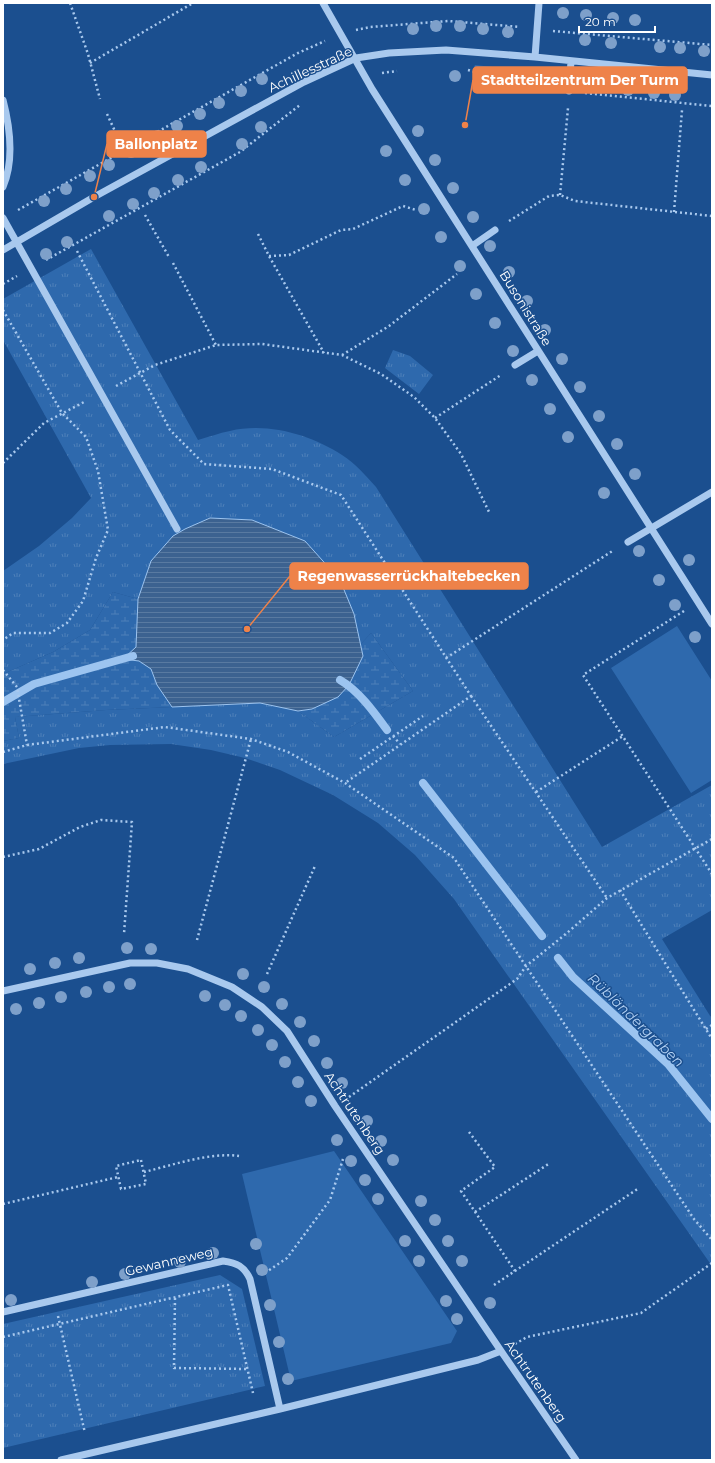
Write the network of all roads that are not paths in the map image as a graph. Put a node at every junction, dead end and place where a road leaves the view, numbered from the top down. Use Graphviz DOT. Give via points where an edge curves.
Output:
graph roads {
  1 [pos="323,3"];
  2 [pos="539,3"];
  3 [pos="535,57"];
  4 [pos="356,58"];
  5 [pos="571,61"];
  6 [pos="712,75"];
  7 [pos="569,91"];
  8 [pos="3,100"];
  9 [pos="3,187"];
  10 [pos="3,218"];
  11 [pos="495,230"];
  12 [pos="17,242"];
  13 [pos="472,246"];
  14 [pos="3,250"];
  15 [pos="538,351"];
  16 [pos="515,365"];
  17 [pos="712,492"];
  18 [pos="650,527"];
  19 [pos="177,529"];
  20 [pos="628,542"];
  21 [pos="712,624"];
  22 [pos="3,990"];
  23 [pos="3,1312"];
  24 [pos="501,1352"];
  25 [pos="280,1409"];
  26 [pos="61,1460"];
  27 [pos="576,1460"];
  1 -- 4 [label="street, Busonistraße"];
  2 -- 3 [label="street"];
  3 -- 4 [label="street, Achillesstraße" via="446,50 389,53"];
  3 -- 5 [label="street, Achillesstraße"];
  4 -- 12 [label="street, Achillesstraße" via="304,82"];
  4 -- 13 [label="street, Busonistraße" via="364,76"];
  5 -- 6 [label="street, Achillesstraße"];
  5 -- 7 [label="street"];
  8 -- 9 [label="street" via="10,150"];
  10 -- 12 [label="street"];
  11 -- 13 [label="street"];
  12 -- 14 [label="street, Achillesstraße"];
  12 -- 19 [label="street"];
  13 -- 15 [label="street, Busonistraße"];
  15 -- 16 [label="street"];
  15 -- 18 [label="street, Busonistraße"];
  17 -- 18 [label="street"];
  18 -- 20 [label="street"];
  18 -- 21 [label="street, Busonistraße"];
  22 -- 24 [label="street, Achtrutenberg" via="130,963 157,963 188,969 232,987 262,1007 287,1032"];
  23 -- 25 [label="street, Gewanneweg" via="223,1261 235,1263 246,1271 250,1279"];
  24 -- 25 [label="street" via="478,1360"];
  24 -- 27 [label="street, Achtrutenberg"];
  25 -- 26 [label="street"];
}
